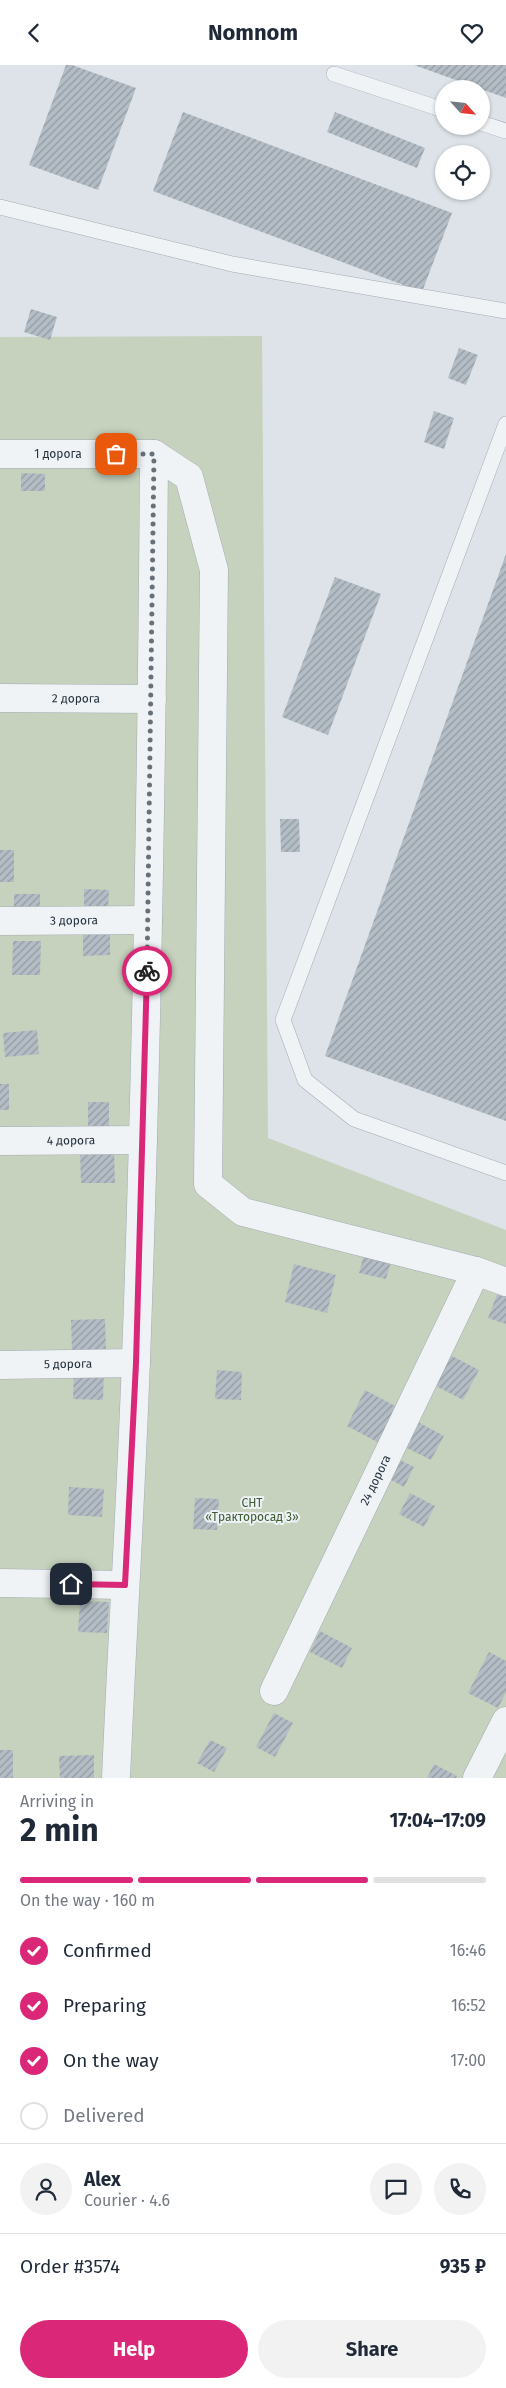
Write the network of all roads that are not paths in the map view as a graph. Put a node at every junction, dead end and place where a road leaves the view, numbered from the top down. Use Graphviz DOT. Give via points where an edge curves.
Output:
graph roads {
  1 [pos="334,74"];
  2 [pos="435,107"];
  3 [pos="490,126"];
  4 [pos="506,131"];
  5 [pos="0,207"];
  6 [pos="506,311"];
  7 [pos="506,423"];
  8 [pos="0,454"];
  9 [pos="154,454"];
  10 [pos="0,698"];
  11 [pos="152,699"];
  12 [pos="148,920"];
  13 [pos="0,921"];
  14 [pos="143,1140"];
  15 [pos="0,1141"];
  16 [pos="506,1173"];
  17 [pos="476,1271"];
  18 [pos="506,1281"];
  19 [pos="136,1363"];
  20 [pos="0,1365"];
  21 [pos="0,1583"];
  22 [pos="125,1585"];
  23 [pos="274,1691"];
  24 [pos="506,1721"];
  25 [pos="116,1778"];
  26 [pos="477,1778"];
  1 -- 2 [label="lane"];
  3 -- 4 [label="lane"];
  5 -- 6 [label="lane" via="232,264"];
  7 -- 16 [label="lane" via="283,1020 305,1080 354,1119"];
  8 -- 9 [label="street, 1 дорога"];
  9 -- 11 [label="street"];
  9 -- 17 [label="street" via="189,477 214,569 208,1184 243,1212"];
  10 -- 11 [label="street, 2 дорога"];
  11 -- 12 [label="street"];
  12 -- 13 [label="street, 3 дорога"];
  12 -- 14 [label="street"];
  14 -- 15 [label="street, 4 дорога"];
  14 -- 19 [label="street"];
  17 -- 18 [label="street"];
  17 -- 23 [label="street, 24 дорога"];
  19 -- 20 [label="street, 5 дорога"];
  19 -- 22 [label="street"];
  21 -- 22 [label="street"];
  22 -- 25 [label="street"];
  24 -- 26 [label="street"];
}
